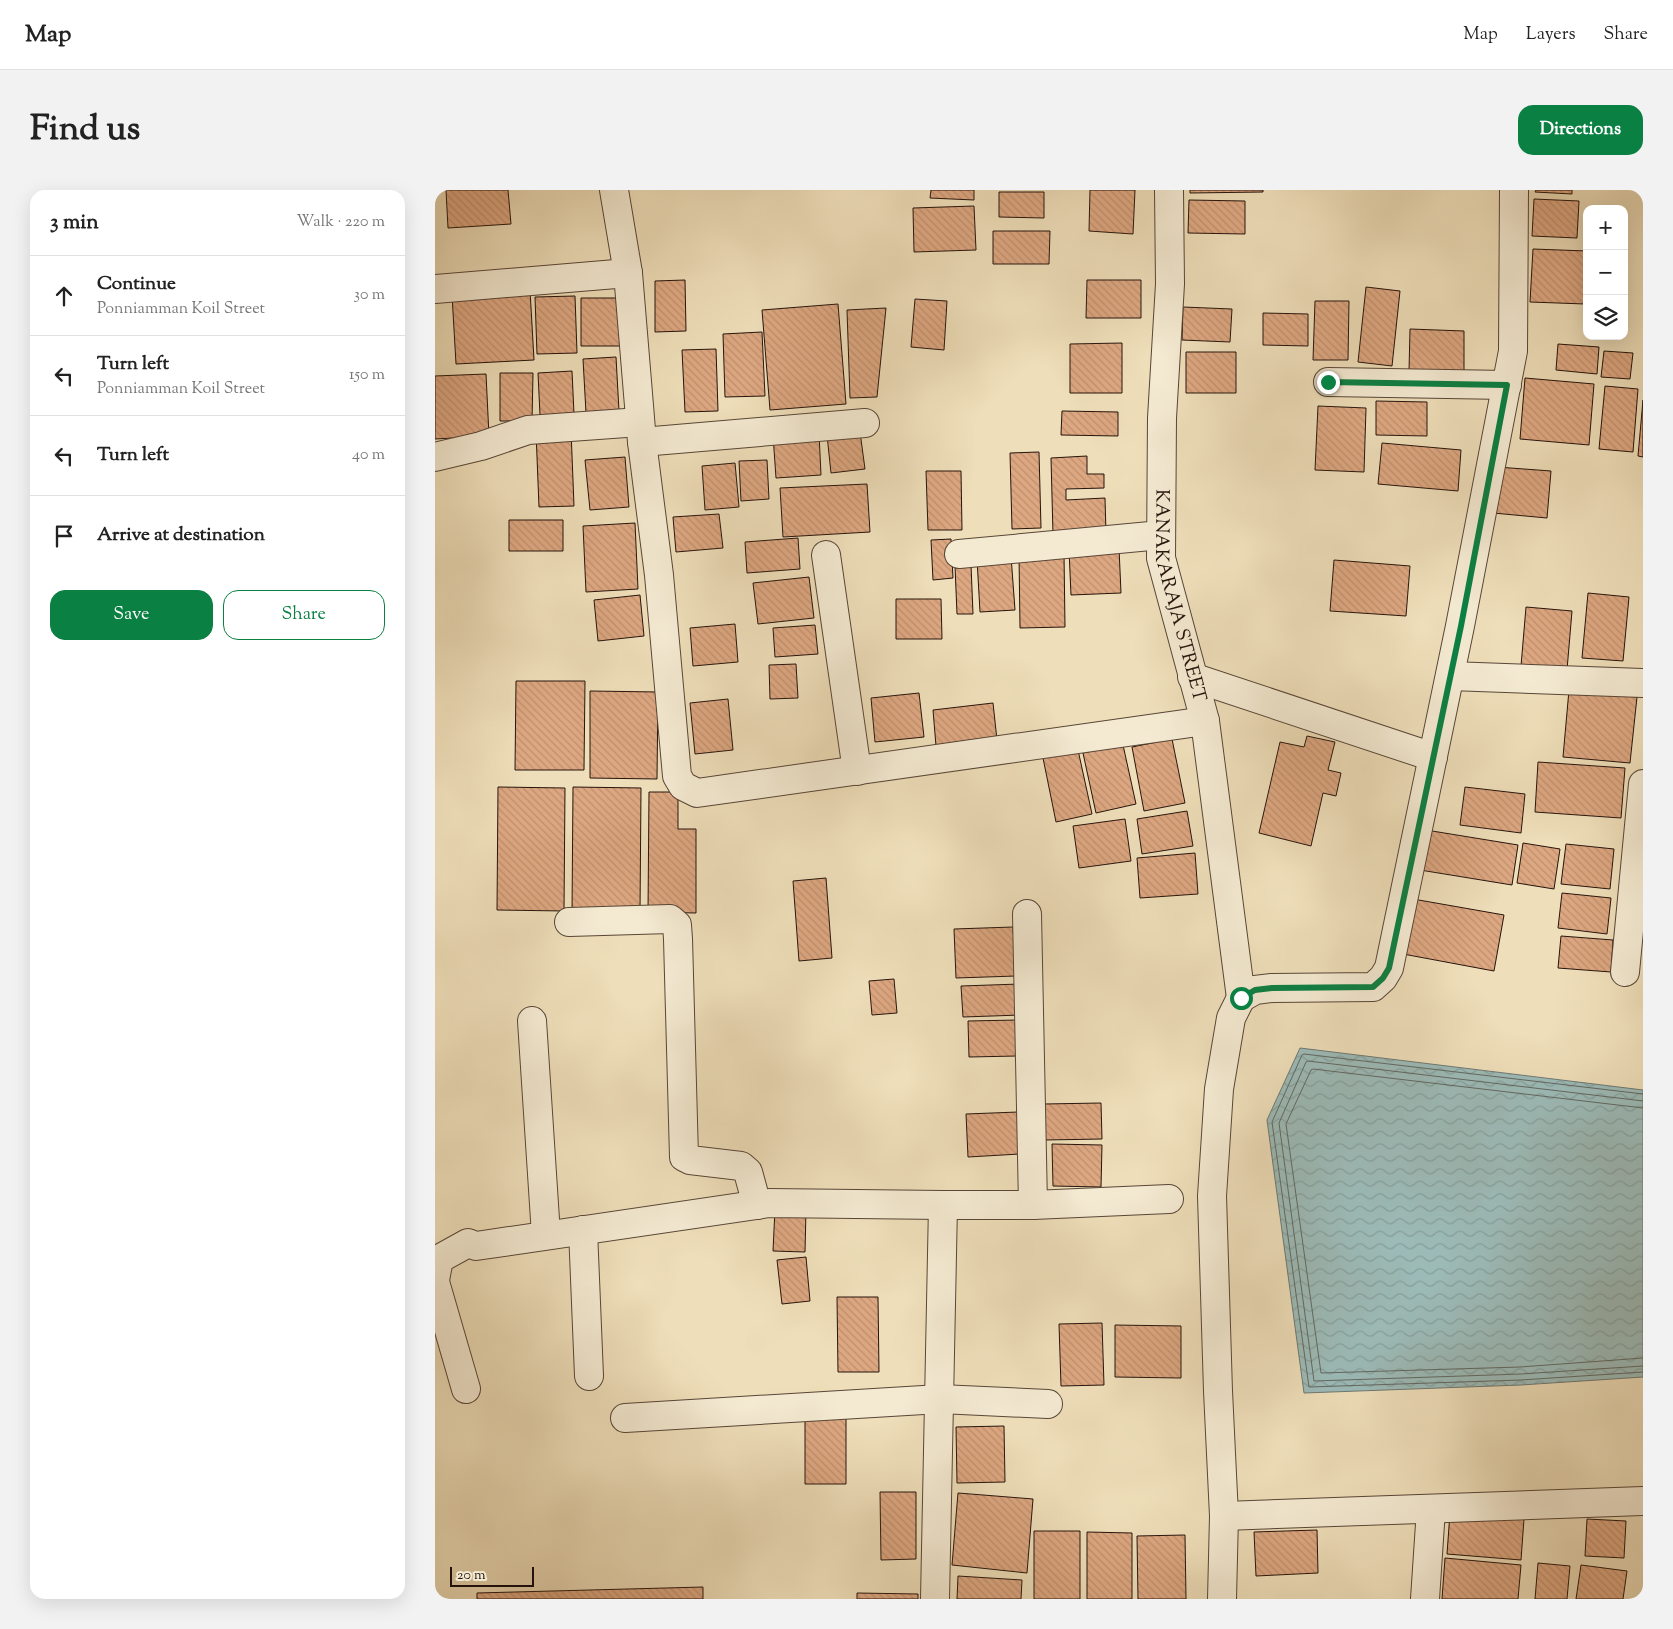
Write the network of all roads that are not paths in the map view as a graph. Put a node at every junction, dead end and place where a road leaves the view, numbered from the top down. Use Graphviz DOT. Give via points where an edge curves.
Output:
graph roads {
  1 [pos="614,190"];
  2 [pos="1169,190"];
  3 [pos="1514,190"];
  4 [pos="628,273"];
  5 [pos="435,289"];
  6 [pos="1328,382"];
  7 [pos="1507,385"];
  8 [pos="865,423"];
  9 [pos="641,432"];
  10 [pos="435,457"];
  11 [pos="1161,535"];
  12 [pos="959,554"];
  13 [pos="826,555"];
  14 [pos="1450,676"];
  15 [pos="1192,678"];
  16 [pos="1643,683"];
  17 [pos="1205,722"];
  18 [pos="1433,757"];
  19 [pos="857,771"];
  20 [pos="1643,784"];
  21 [pos="1027,914"];
  22 [pos="569,922"];
  23 [pos="1625,972"];
  24 [pos="1241,998"];
  25 [pos="531,1021"];
  26 [pos="1169,1199"];
  27 [pos="757,1205"];
  28 [pos="943,1205"];
  29 [pos="1033,1205"];
  30 [pos="583,1230"];
  31 [pos="545,1235"];
  32 [pos="435,1281"];
  33 [pos="589,1376"];
  34 [pos="466,1389"];
  35 [pos="940,1399"];
  36 [pos="1048,1404"];
  37 [pos="625,1418"];
  38 [pos="1643,1501"];
  39 [pos="1431,1509"];
  40 [pos="1224,1516"];
  41 [pos="935,1599"];
  42 [pos="1222,1599"];
  43 [pos="1425,1599"];
  1 -- 4 [label="street"];
  2 -- 11 [label="street, KANAKARAJA STREET" via="1170,284 1162,418"];
  3 -- 7 [label="street" via="1513,351"];
  4 -- 5 [label="street"];
  4 -- 9 [label="street"];
  6 -- 7 [label="street"];
  7 -- 14 [label="street"];
  8 -- 9 [label="street" via="762,431"];
  9 -- 10 [label="street" via="528,430"];
  9 -- 19 [label="street" via="659,575 677,776 683,786 697,793"];
  11 -- 12 [label="street"];
  11 -- 15 [label="street, KANAKARAJA STREET" via="1161,558"];
  13 -- 19 [label="street"];
  14 -- 16 [label="street"];
  14 -- 18 [label="street"];
  15 -- 17 [label="street, KANAKARAJA STREET"];
  15 -- 18 [label="street"];
  17 -- 19 [label="street"];
  17 -- 24 [label="street, KANAKARAJA STREET"];
  18 -- 24 [label="street" via="1389,968 1383,978 1373,987 1272,988 1255,990"];
  20 -- 23 [label="street"];
  21 -- 29 [label="street"];
  22 -- 27 [label="street" via="670,919 677,925 684,1157 741,1166 748,1172"];
  24 -- 40 [label="street" via="1231,1018 1219,1089 1212,1196"];
  25 -- 31 [label="street"];
  26 -- 29 [label="street"];
  27 -- 28 [label="street"];
  27 -- 30 [label="street"];
  28 -- 29 [label="street"];
  28 -- 35 [label="street"];
  30 -- 31 [label="street"];
  30 -- 33 [label="street"];
  31 -- 32 [label="street" via="476,1246 468,1243 439,1259"];
  32 -- 34 [label="street"];
  35 -- 36 [label="street"];
  35 -- 37 [label="street"];
  35 -- 41 [label="street"];
  38 -- 39 [label="street"];
  39 -- 40 [label="street"];
  39 -- 43 [label="street"];
  40 -- 42 [label="street"];
}
